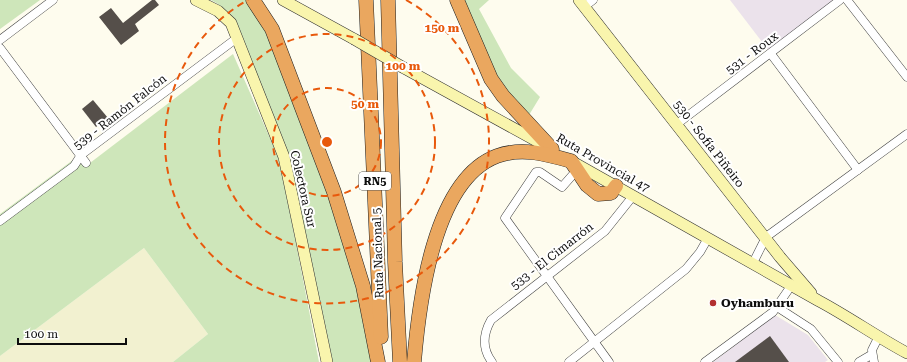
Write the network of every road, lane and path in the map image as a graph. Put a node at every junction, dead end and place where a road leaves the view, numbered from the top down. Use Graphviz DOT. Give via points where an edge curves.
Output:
graph roads {
  1 [pos="53,0"];
  2 [pos="196,0"];
  3 [pos="253,0"];
  4 [pos="283,0"];
  5 [pos="366,0"];
  6 [pos="388,0"];
  7 [pos="457,0"];
  8 [pos="840,0"];
  9 [pos="847,0"];
  10 [pos="585,2"];
  11 [pos="237,38"];
  12 [pos="0,40"];
  13 [pos="0,48"];
  14 [pos="771,54"];
  15 [pos="907,77"];
  16 [pos="678,124"];
  17 [pos="907,134"];
  18 [pos="552,149"];
  19 [pos="81,155"];
  20 [pos="86,164"];
  21 [pos="574,166"];
  22 [pos="858,170"];
  23 [pos="616,186"];
  24 [pos="633,196"];
  25 [pos="0,221"];
  26 [pos="766,237"];
  27 [pos="708,238"];
  28 [pos="752,263"];
  29 [pos="547,276"];
  30 [pos="790,286"];
  31 [pos="820,302"];
  32 [pos="777,307"];
  33 [pos="878,338"];
  34 [pos="594,342"];
  35 [pos="907,353"];
  36 [pos="873,358"];
  37 [pos="328,362"];
  38 [pos="378,362"];
  39 [pos="383,362"];
  40 [pos="400,362"];
  41 [pos="414,362"];
  42 [pos="492,362"];
  43 [pos="569,362"];
  44 [pos="609,362"];
  45 [pos="705,362"];
  46 [pos="838,362"];
  47 [pos="859,362"];
  1 -- 12 [label="street"];
  2 -- 11 [label="street, Colectora Sur" via="224,16"];
  3 -- 38 [label="highway" via="272,28 334,192 363,286"];
  4 -- 18 [label="street, Ruta Provincial 47, bridge"];
  5 -- 39 [label="highway, Ruta Nacional 5 / RN5"];
  6 -- 40 [label="highway, Ruta Nacional 5 / RN5"];
  7 -- 18 [label="highway" via="491,79 503,96"];
  8 -- 14 [label="street, 531 - Roux"];
  9 -- 15 [label="street"];
  10 -- 16 [label="street, 530 - Sofía Piñeiro"];
  11 -- 19 [label="street, 539 - Ramón Falcón"];
  11 -- 37 [label="street, Colectora Sur" via="284,157"];
  13 -- 19 [label="street"];
  14 -- 16 [label="street, 531 - Roux"];
  14 -- 22 [label="street"];
  16 -- 26 [label="street, 530 - Sofía Piñeiro"];
  17 -- 22 [label="street"];
  18 -- 21 [label="street, Ruta Provincial 47"];
  19 -- 20 [label="street"];
  19 -- 25 [label="street, 539 - Ramón Falcón" via="74,166"];
  21 -- 23 [label="highway" via="587,185 598,194 611,193"];
  21 -- 29 [label="street" via="562,187 536,172 505,218"];
  21 -- 41 [label="highway" via="540,152 513,152 483,164 471,172 461,184 451,199 444,217 428,270 421,298"];
  22 -- 26 [label="street"];
  23 -- 24 [label="street, Ruta Provincial 47"];
  24 -- 27 [label="street, Ruta Provincial 47"];
  24 -- 29 [label="street, 533 - El Cimarrón" via="605,231"];
  26 -- 28 [label="street"];
  26 -- 31 [label="street, 530 - Sofía Piñeiro" via="797,278"];
  27 -- 28 [label="street, Ruta Provincial 47"];
  27 -- 34 [label="street" via="686,269"];
  28 -- 30 [label="street, Ruta Provincial 47"];
  29 -- 34 [label="street"];
  29 -- 42 [label="street, 533 - El Cimarrón" via="491,320 485,334 485,349"];
  30 -- 31 [label="street, Ruta Provincial 47"];
  30 -- 32 [label="street"];
  31 -- 33 [label="street, Ruta Provincial 47"];
  32 -- 45 [label="street"];
  32 -- 46 [label="street" via="811,329"];
  33 -- 35 [label="street, Ruta Provincial 47"];
  33 -- 36 [label="street" via="872,350"];
  34 -- 43 [label="street"];
  34 -- 44 [label="street"];
  36 -- 47 [label="street"];
}
